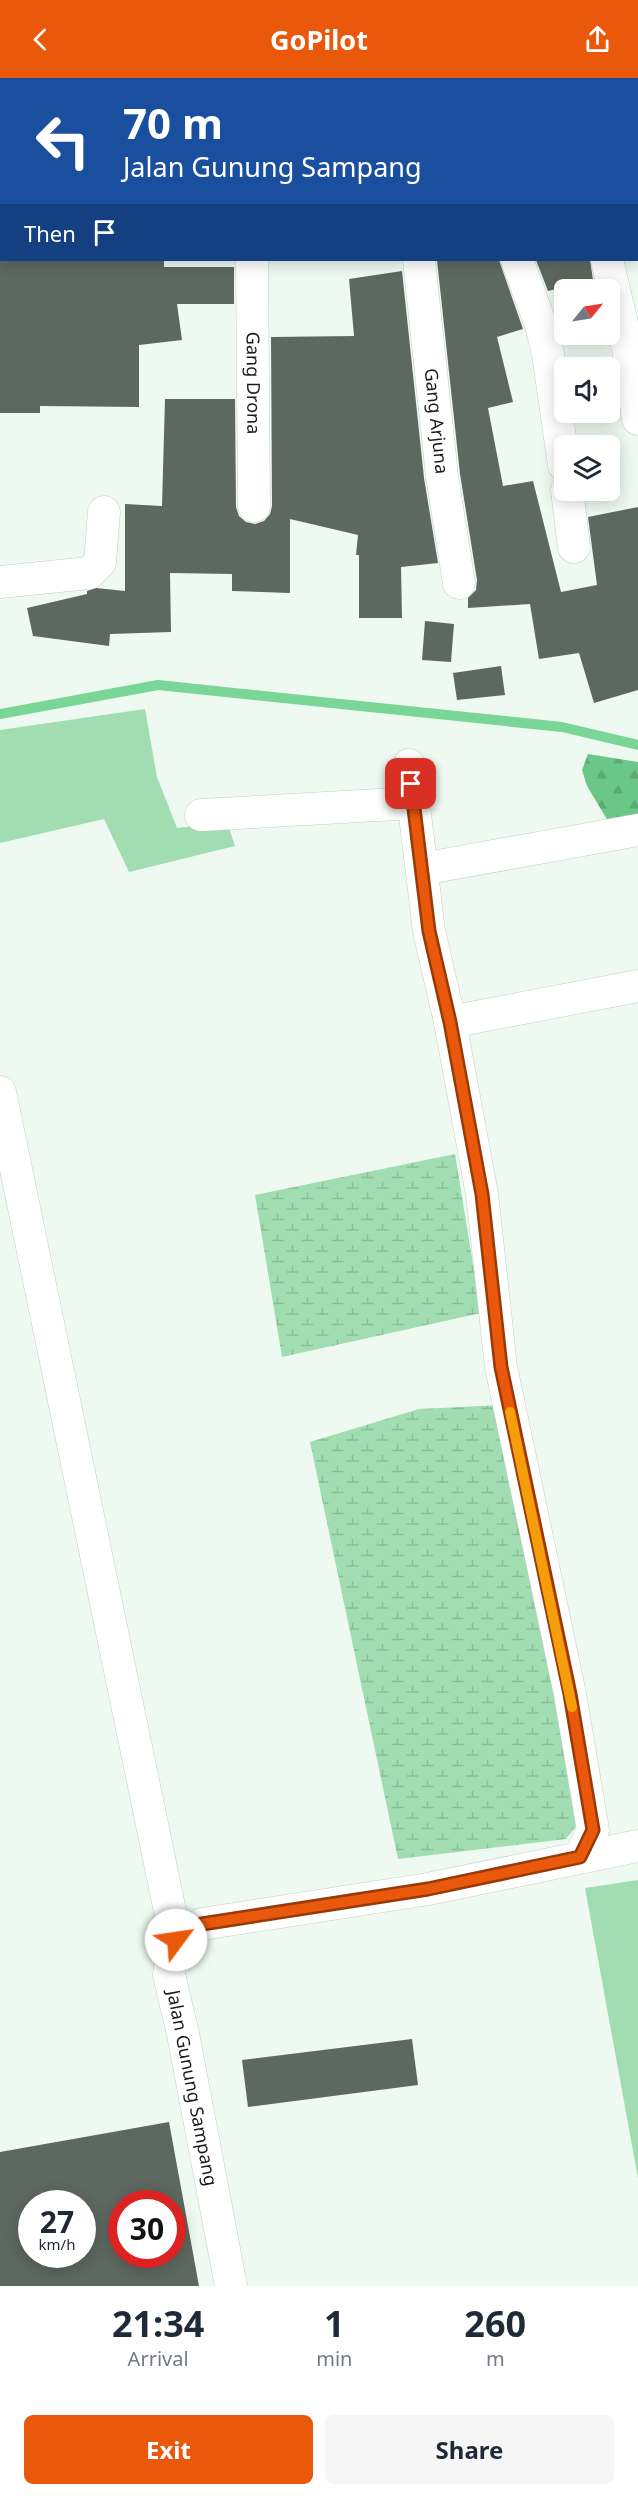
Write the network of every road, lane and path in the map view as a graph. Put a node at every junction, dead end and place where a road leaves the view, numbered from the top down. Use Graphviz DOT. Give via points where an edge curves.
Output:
graph roads {
  1 [pos="252,261"];
  2 [pos="419,261"];
  3 [pos="517,261"];
  4 [pos="607,261"];
  5 [pos="638,419"];
  6 [pos="560,435"];
  7 [pos="568,501"];
  8 [pos="254,506"];
  9 [pos="104,512"];
  10 [pos="574,547"];
  11 [pos="0,582"];
  12 [pos="459,583"];
  13 [pos="409,765"];
  14 [pos="414,803"];
  15 [pos="201,815"];
  16 [pos="638,830"];
  17 [pos="422,869"];
  18 [pos="638,986"];
  19 [pos="450,1022"];
  20 [pos="0,1092"];
  21 [pos="638,1846"];
  22 [pos="580,1857"];
  23 [pos="176,1940"];
  24 [pos="231,2286"];
  1 -- 8 [label="street, Gang Drona"];
  2 -- 12 [label="street, Gang Arjuna" via="442,476"];
  3 -- 6 [label="street" via="541,325"];
  4 -- 5 [label="street" via="628,349"];
  7 -- 10 [label="street"];
  9 -- 11 [label="street" via="100,562 89,573"];
  13 -- 14 [label="street"];
  14 -- 15 [label="street"];
  14 -- 17 [label="street"];
  16 -- 17 [label="street"];
  17 -- 19 [label="street" via="429,931"];
  18 -- 19 [label="street"];
  19 -- 22 [label="street" via="482,1194 501,1367 570,1694 593,1830"];
  20 -- 23 [label="street"];
  21 -- 22 [label="street"];
  22 -- 23 [label="street" via="428,1889 202,1924"];
  23 -- 24 [label="street, Jalan Gunung Sampang" via="170,1975"];
}
